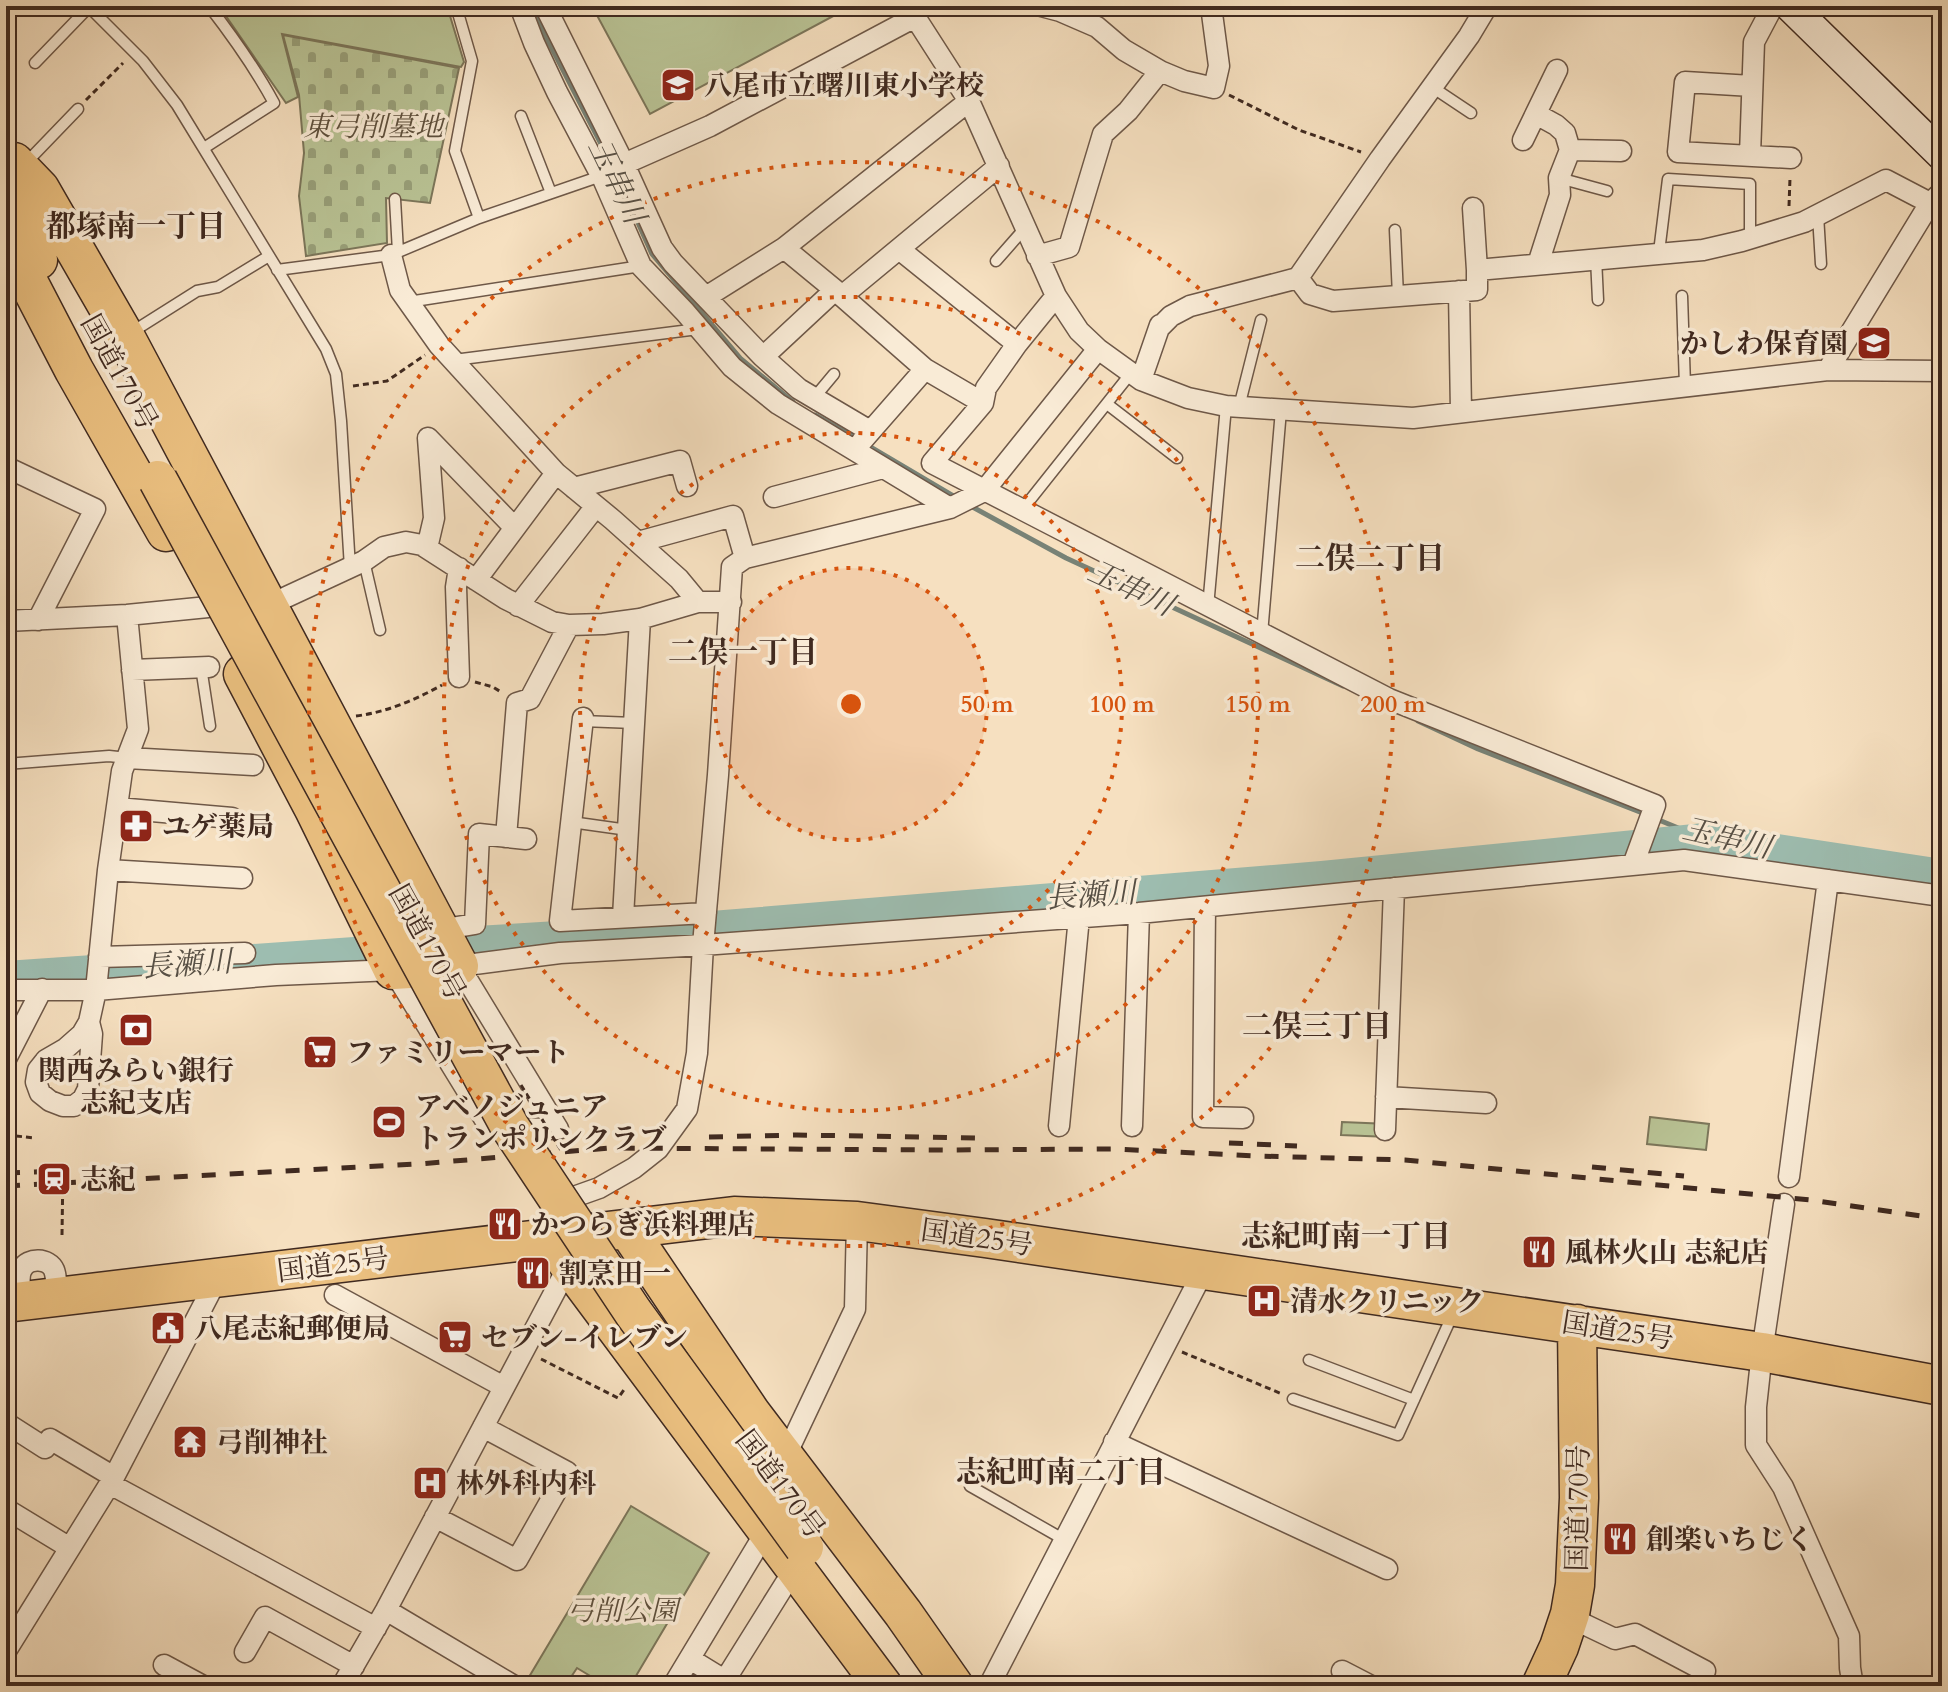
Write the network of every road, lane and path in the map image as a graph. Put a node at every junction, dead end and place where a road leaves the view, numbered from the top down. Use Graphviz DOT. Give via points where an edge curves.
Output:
graph roads {
  1 [pos="209,6"];
  2 [pos="456,6"];
  3 [pos="520,6"];
  4 [pos="545,6"];
  5 [pos="1041,6"];
  6 [pos="1211,6"];
  7 [pos="1487,6"];
  8 [pos="88,7"];
  9 [pos="1793,8"];
  10 [pos="912,12"];
  11 [pos="134,51"];
  12 [pos="35,63"];
  13 [pos="1557,70"];
  14 [pos="1160,71"];
  15 [pos="1752,86"];
  16 [pos="1432,87"];
  17 [pos="1214,88"];
  18 [pos="969,101"];
  19 [pos="78,109"];
  20 [pos="1471,113"];
  21 [pos="1536,114"];
  22 [pos="521,116"];
  23 [pos="1523,140"];
  24 [pos="204,148"];
  25 [pos="1570,150"];
  26 [pos="1621,151"];
  27 [pos="1750,155"];
  28 [pos="1942,155"];
  29 [pos="1791,158"];
  30 [pos="1380,159"];
  31 [pos="624,164"];
  32 [pos="999,166"];
  33 [pos="12,169"];
  34 [pos="601,176"];
  35 [pos="1559,178"];
  36 [pos="1607,191"];
  37 [pos="551,193"];
  38 [pos="1936,197"];
  39 [pos="395,199"];
  40 [pos="1473,208"];
  41 [pos="1818,215"];
  42 [pos="479,218"];
  43 [pos="1788,227"];
  44 [pos="1025,228"];
  45 [pos="1395,230"];
  46 [pos="1750,238"];
  47 [pos="6,239"];
  48 [pos="784,248"];
  49 [pos="899,249"];
  50 [pos="1659,252"];
  51 [pos="394,254"];
  52 [pos="269,256"];
  53 [pos="1037,256"];
  54 [pos="1596,258"];
  55 [pos="996,261"];
  56 [pos="1538,264"];
  57 [pos="1821,264"];
  58 [pos="641,266"];
  59 [pos="277,270"];
  60 [pos="1477,270"];
  61 [pos="1298,278"];
  62 [pos="1459,291"];
  63 [pos="839,293"];
  64 [pos="1056,296"];
  65 [pos="1398,296"];
  66 [pos="1682,296"];
  67 [pos="706,297"];
  68 [pos="1598,300"];
  69 [pos="408,302"];
  70 [pos="1261,320"];
  71 [pos="699,328"];
  72 [pos="125,336"];
  73 [pos="1017,344"];
  74 [pos="439,345"];
  75 [pos="1098,349"];
  76 [pos="763,357"];
  77 [pos="454,360"];
  78 [pos="925,369"];
  79 [pos="1828,370"];
  80 [pos="1942,371"];
  81 [pos="834,374"];
  82 [pos="1136,376"];
  83 [pos="337,386"];
  84 [pos="1685,386"];
  85 [pos="814,398"];
  86 [pos="983,403"];
  87 [pos="1107,404"];
  88 [pos="1233,407"];
  89 [pos="1281,410"];
  90 [pos="1461,412"];
  91 [pos="870,431"];
  92 [pos="854,451"];
  93 [pos="1177,458"];
  94 [pos="6,467"];
  95 [pos="883,468"];
  96 [pos="556,473"];
  97 [pos="687,486"];
  98 [pos="574,488"];
  99 [pos="984,491"];
  100 [pos="774,497"];
  101 [pos="596,506"];
  102 [pos="950,508"];
  103 [pos="1022,510"];
  104 [pos="514,527"];
  105 [pos="638,542"];
  106 [pos="427,548"];
  107 [pos="745,558"];
  108 [pos="357,564"];
  109 [pos="468,574"];
  110 [pos="698,602"];
  111 [pos="731,602"];
  112 [pos="241,606"];
  113 [pos="518,606"];
  114 [pos="1208,607"];
  115 [pos="127,615"];
  116 [pos="640,619"];
  117 [pos="38,620"];
  118 [pos="6,621"];
  119 [pos="569,625"];
  120 [pos="380,630"];
  121 [pos="1262,634"];
  122 [pos="205,667"];
  123 [pos="132,670"];
  124 [pos="459,677"];
  125 [pos="517,703"];
  126 [pos="349,717"];
  127 [pos="582,719"];
  128 [pos="634,723"];
  129 [pos="210,726"];
  130 [pos="127,758"];
  131 [pos="6,764"];
  132 [pos="253,765"];
  133 [pos="117,808"];
  134 [pos="232,818"];
  135 [pos="571,822"];
  136 [pos="628,830"];
  137 [pos="1633,865"];
  138 [pos="108,870"];
  139 [pos="242,878"];
  140 [pos="1828,880"];
  141 [pos="1394,888"];
  142 [pos="1942,896"];
  143 [pos="1205,907"];
  144 [pos="706,913"];
  145 [pos="1139,913"];
  146 [pos="623,917"];
  147 [pos="1079,917"];
  148 [pos="439,930"];
  149 [pos="703,945"];
  150 [pos="245,953"];
  151 [pos="99,957"];
  152 [pos="459,966"];
  153 [pos="393,970"];
  154 [pos="42,989"];
  155 [pos="6,990"];
  156 [pos="96,990"];
  157 [pos="89,1022"];
  158 [pos="6,1059"];
  159 [pos="1386,1097"];
  160 [pos="1486,1103"];
  161 [pos="1243,1118"];
  162 [pos="1059,1126"];
  163 [pos="1132,1126"];
  164 [pos="1385,1130"];
  165 [pos="16,1136"];
  166 [pos="35,1138"];
  167 [pos="63,1167"];
  168 [pos="1789,1177"];
  169 [pos="1784,1204"];
  170 [pos="857,1221"];
  171 [pos="628,1230"];
  172 [pos="62,1235"];
  173 [pos="560,1251"];
  174 [pos="1204,1270"];
  175 [pos="217,1279"];
  176 [pos="335,1295"];
  177 [pos="28,1300"];
  178 [pos="1456,1306"];
  179 [pos="686,1316"];
  180 [pos="1577,1324"];
  181 [pos="1165,1345"];
  182 [pos="524,1350"];
  183 [pos="1762,1352"];
  184 [pos="1309,1360"];
  185 [pos="632,1370"];
  186 [pos="1942,1386"];
  187 [pos="504,1387"];
  188 [pos="1293,1399"];
  189 [pos="1414,1400"];
  190 [pos="6,1423"];
  191 [pos="483,1427"];
  192 [pos="1114,1442"];
  193 [pos="112,1480"];
  194 [pos="970,1486"];
  195 [pos="778,1492"];
  196 [pos="6,1509"];
  197 [pos="435,1517"];
  198 [pos="1063,1539"];
  199 [pos="70,1548"];
  200 [pos="807,1551"];
  201 [pos="1387,1569"];
  202 [pos="1569,1617"];
  203 [pos="381,1619"];
  204 [pos="6,1651"];
  205 [pos="245,1652"];
  206 [pos="690,1659"];
  207 [pos="164,1665"];
  208 [pos="354,1666"];
  209 [pos="1342,1671"];
  210 [pos="1705,1671"];
  211 [pos="730,1683"];
  212 [pos="203,1686"];
  213 [pos="342,1686"];
  214 [pos="514,1686"];
  215 [pos="673,1686"];
  216 [pos="883,1686"];
  217 [pos="907,1686"];
  218 [pos="931,1686"];
  219 [pos="954,1686"];
  220 [pos="989,1686"];
  221 [pos="1371,1686"];
  222 [pos="1541,1686"];
  223 [pos="1853,1686"];
  1 -- 24 [label="lane" via="274,103"];
  2 -- 42 [label="lane" via="472,61 455,151"];
  3 -- 34 [label="street"];
  4 -- 31 [label="street"];
  5 -- 14 [label="street" via="1097,27"];
  6 -- 17 [label="street" via="1219,66"];
  7 -- 16 [label="street"];
  8 -- 11 [label="lane"];
  8 -- 12 [label="lane"];
  9 -- 15 [label="street" via="1754,42"];
  9 -- 28 [label="street"];
  10 -- 18 [label="street"];
  10 -- 31 [label="street" via="710,126"];
  11 -- 19 [label="path"];
  11 -- 24 [label="lane"];
  13 -- 21 [label="street"];
  14 -- 17 [label="street"];
  14 -- 53 [label="street" via="1103,134 1069,247"];
  15 -- 27 [label="street"];
  15 -- 27 [label="street" via="1685,82 1678,152"];
  16 -- 20 [label="lane"];
  16 -- 30 [label="street"];
  17 -- 30 [label="path" via="1299,130"];
  18 -- 32 [label="street"];
  18 -- 48 [label="street"];
  19 -- 33 [label="lane"];
  21 -- 23 [label="street"];
  21 -- 25 [label="street" via="1565,133"];
  22 -- 37 [label="lane"];
  24 -- 52 [label="lane"];
  25 -- 26 [label="street"];
  25 -- 35 [label="street"];
  27 -- 29 [label="street"];
  29 -- 43 [label="path"];
  30 -- 61 [label="street"];
  31 -- 34 [label="lane"];
  31 -- 67 [label="street" via="662,248"];
  32 -- 44 [label="street"];
  32 -- 49 [label="street"];
  33 -- 72 [label="highway" via="40,189"];
  33 -- 200 [label="highway, 国道170号" via="166,476 287,683 527,1120"];
  34 -- 37 [label="lane"];
  34 -- 58 [label="street"];
  35 -- 36 [label="lane"];
  35 -- 56 [label="street" via="1560,195"];
  37 -- 42 [label="lane"];
  38 -- 41 [label="street" via="1886,180"];
  38 -- 79 [label="street"];
  39 -- 51 [label="lane"];
  40 -- 60 [label="street"];
  41 -- 43 [label="street"];
  41 -- 57 [label="lane"];
  42 -- 51 [label="lane"];
  43 -- 46 [label="street"];
  44 -- 53 [label="street"];
  44 -- 55 [label="lane"];
  45 -- 65 [label="lane"];
  46 -- 50 [label="street" via="1703,250"];
  46 -- 50 [label="lane" via="1750,184 1668,179"];
  47 -- 112 [label="highway" via="74,370"];
  48 -- 63 [label="street"];
  48 -- 67 [label="street"];
  49 -- 63 [label="street"];
  49 -- 73 [label="street"];
  50 -- 54 [label="street"];
  51 -- 59 [label="lane"];
  51 -- 69 [label="street" via="400,290"];
  52 -- 59 [label="lane"];
  52 -- 72 [label="lane" via="218,287 197,291"];
  53 -- 64 [label="street"];
  54 -- 56 [label="street"];
  54 -- 68 [label="lane"];
  56 -- 60 [label="street"];
  58 -- 69 [label="lane"];
  58 -- 71 [label="street"];
  59 -- 83 [label="lane" via="326,349"];
  60 -- 62 [label="street" via="1477,290"];
  61 -- 65 [label="street" via="1310,294 1333,301"];
  61 -- 82 [label="street" via="1190,306 1171,316 1160,326"];
  62 -- 65 [label="street"];
  62 -- 90 [label="street"];
  63 -- 76 [label="street"];
  63 -- 78 [label="street"];
  64 -- 73 [label="street"];
  64 -- 75 [label="street"];
  66 -- 84 [label="lane"];
  67 -- 76 [label="street"];
  69 -- 74 [label="street"];
  70 -- 88 [label="lane"];
  71 -- 77 [label="lane"];
  71 -- 92 [label="street" via="732,367 778,404"];
  72 -- 112 [label="highway"];
  73 -- 86 [label="street" via="986,388"];
  74 -- 77 [label="street"];
  74 -- 83 [label="path" via="387,381"];
  75 -- 82 [label="street"];
  75 -- 99 [label="street"];
  76 -- 85 [label="street"];
  77 -- 96 [label="street"];
  78 -- 86 [label="street"];
  78 -- 91 [label="street"];
  79 -- 80 [label="street"];
  79 -- 84 [label="street"];
  81 -- 85 [label="lane"];
  82 -- 87 [label="lane"];
  82 -- 88 [label="street" via="1188,398"];
  83 -- 108 [label="lane"];
  84 -- 90 [label="street"];
  85 -- 91 [label="street"];
  86 -- 99 [label="street" via="932,463"];
  87 -- 93 [label="lane"];
  87 -- 103 [label="lane"];
  88 -- 89 [label="street"];
  88 -- 114 [label="lane"];
  89 -- 90 [label="street" via="1413,418"];
  89 -- 121 [label="lane"];
  91 -- 92 [label="street"];
  92 -- 95 [label="street"];
  94 -- 117 [label="street" via="95,509"];
  95 -- 100 [label="street"];
  95 -- 102 [label="street"];
  96 -- 98 [label="street"];
  96 -- 104 [label="street"];
  97 -- 98 [label="street" via="680,461"];
  98 -- 101 [label="street"];
  99 -- 102 [label="street"];
  99 -- 103 [label="street"];
  101 -- 105 [label="street"];
  101 -- 113 [label="street"];
  102 -- 107 [label="street"];
  103 -- 114 [label="street"];
  104 -- 106 [label="street" via="428,438 434,518"];
  104 -- 109 [label="street"];
  105 -- 107 [label="street" via="733,516"];
  105 -- 110 [label="street"];
  106 -- 108 [label="street" via="406,542 384,547"];
  106 -- 109 [label="street"];
  107 -- 111 [label="street" via="732,567"];
  108 -- 112 [label="street"];
  108 -- 120 [label="lane"];
  109 -- 113 [label="street"];
  109 -- 124 [label="street" via="456,587"];
  110 -- 111 [label="street"];
  110 -- 116 [label="street"];
  111 -- 144 [label="street"];
  112 -- 115 [label="street"];
  112 -- 148 [label="highway"];
  112 -- 153 [label="highway" via="314,809"];
  113 -- 119 [label="street"];
  114 -- 121 [label="street"];
  115 -- 117 [label="street"];
  115 -- 123 [label="street"];
  116 -- 119 [label="street"];
  116 -- 128 [label="street"];
  117 -- 118 [label="street"];
  119 -- 125 [label="street" via="530,699"];
  121 -- 137 [label="street" via="1389,699 1655,805"];
  122 -- 123 [label="street"];
  122 -- 129 [label="lane"];
  123 -- 130 [label="street" via="138,729"];
  124 -- 125 [label="path" via="493,687"];
  124 -- 126 [label="path" via="380,713"];
  125 -- 148 [label="street" via="516,838 479,834 475,924"];
  127 -- 128 [label="lane"];
  127 -- 135 [label="street"];
  128 -- 136 [label="street"];
  130 -- 131 [label="lane"];
  130 -- 132 [label="street"];
  130 -- 133 [label="street"];
  133 -- 134 [label="street"];
  133 -- 138 [label="street"];
  135 -- 136 [label="lane"];
  135 -- 146 [label="street" via="560,921"];
  136 -- 146 [label="street"];
  137 -- 140 [label="street" via="1684,860"];
  137 -- 141 [label="street"];
  138 -- 139 [label="street"];
  138 -- 151 [label="street"];
  140 -- 142 [label="street"];
  140 -- 168 [label="street"];
  141 -- 143 [label="street"];
  141 -- 159 [label="street"];
  143 -- 145 [label="street"];
  143 -- 161 [label="street" via="1203,1117"];
  144 -- 146 [label="street"];
  144 -- 149 [label="street"];
  145 -- 147 [label="street"];
  145 -- 163 [label="street"];
  147 -- 149 [label="street"];
  147 -- 162 [label="street"];
  148 -- 152 [label="highway"];
  149 -- 152 [label="street" via="560,953"];
  149 -- 173 [label="street" via="697,1053 687,1109 658,1149 634,1168 599,1188 548,1206"];
  150 -- 151 [label="street"];
  151 -- 156 [label="street"];
  152 -- 153 [label="highway"];
  152 -- 153 [label="street" via="558,1129 490,1128"];
  153 -- 156 [label="street"];
  154 -- 155 [label="street"];
  154 -- 156 [label="street"];
  154 -- 158 [label="street"];
  156 -- 157 [label="street"];
  159 -- 160 [label="street"];
  159 -- 164 [label="street"];
  165 -- 166 [label="path"];
  167 -- 172 [label="path, bridge"];
  169 -- 183 [label="street"];
  170 -- 171 [label="highway, 国道25号" via="734,1216"];
  170 -- 174 [label="highway, 国道25号"];
  170 -- 195 [label="street" via="855,1309"];
  171 -- 173 [label="highway, 国道25号"];
  171 -- 179 [label="highway"];
  173 -- 175 [label="highway, 国道25号"];
  173 -- 182 [label="street"];
  173 -- 185 [label="highway"];
  174 -- 178 [label="highway, 国道25号"];
  174 -- 181 [label="street"];
  175 -- 177 [label="highway, 国道25号"];
  175 -- 193 [label="street"];
  176 -- 187 [label="street"];
  178 -- 180 [label="highway, 国道25号"];
  178 -- 189 [label="lane"];
  179 -- 185 [label="highway"];
  179 -- 195 [label="highway" via="751,1413"];
  180 -- 183 [label="highway, 国道25号"];
  180 -- 202 [label="highway, 国道170号" via="1579,1498"];
  181 -- 188 [label="path"];
  181 -- 192 [label="street"];
  182 -- 185 [label="path" via="618,1398"];
  182 -- 187 [label="street"];
  183 -- 186 [label="highway, 国道25号"];
  183 -- 223 [label="street" via="1756,1445 1783,1487 1849,1636"];
  184 -- 189 [label="lane"];
  185 -- 195 [label="highway"];
  187 -- 191 [label="street"];
  188 -- 189 [label="lane" via="1398,1435"];
  190 -- 193 [label="street" via="45,1448 50,1439"];
  191 -- 197 [label="street"];
  191 -- 197 [label="street" via="567,1472 517,1560"];
  192 -- 198 [label="street"];
  192 -- 201 [label="street"];
  193 -- 199 [label="street"];
  193 -- 203 [label="street"];
  194 -- 198 [label="lane"];
  195 -- 200 [label="highway"];
  195 -- 206 [label="street"];
  195 -- 219 [label="highway" via="903,1613"];
  196 -- 199 [label="street"];
  197 -- 203 [label="street"];
  198 -- 220 [label="street"];
  199 -- 204 [label="street"];
  200 -- 211 [label="street"];
  200 -- 216 [label="highway"];
  200 -- 217 [label="highway, 国道170号"];
  200 -- 218 [label="highway, 国道170号"];
  202 -- 210 [label="street" via="1615,1639 1635,1634"];
  202 -- 222 [label="highway, 国道170号"];
  203 -- 208 [label="street"];
  203 -- 214 [label="street"];
  205 -- 208 [label="street" via="265,1617"];
  206 -- 211 [label="street"];
  206 -- 215 [label="street"];
  207 -- 212 [label="street"];
  208 -- 213 [label="street"];
  209 -- 221 [label="street"];
}
